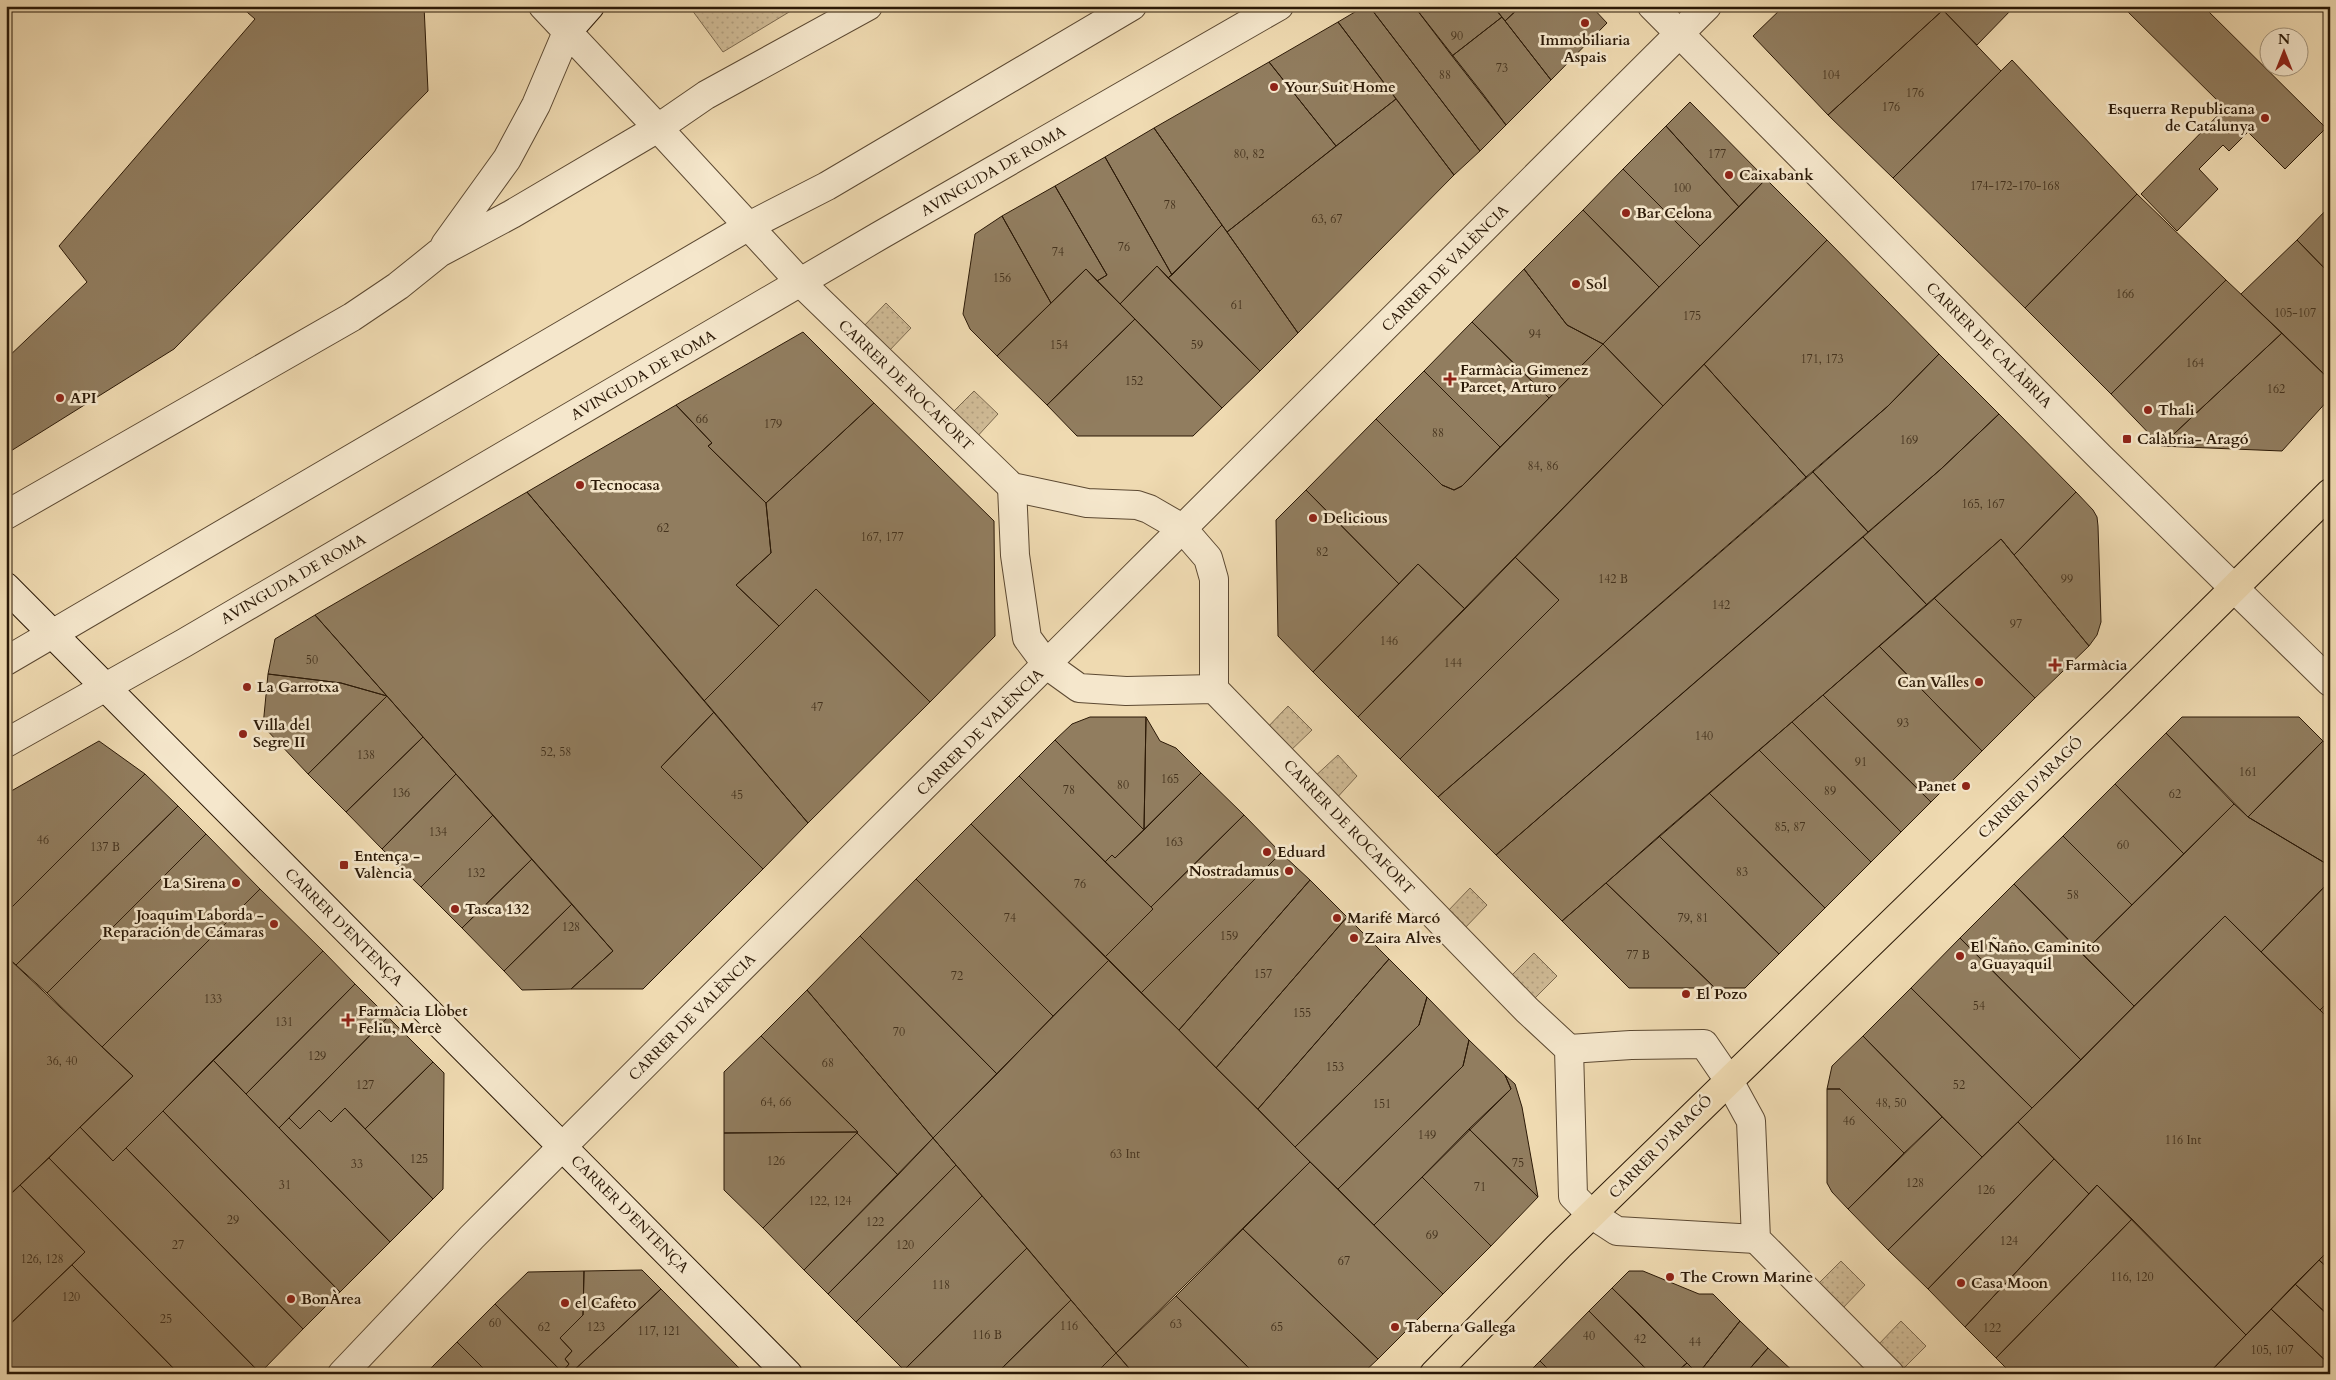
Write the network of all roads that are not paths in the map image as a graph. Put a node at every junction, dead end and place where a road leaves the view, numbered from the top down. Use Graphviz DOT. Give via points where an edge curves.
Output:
graph roads {
  1 [pos="543,6"];
  2 [pos="590,6"];
  3 [pos="868,6"];
  4 [pos="1132,6"];
  5 [pos="1280,6"];
  6 [pos="1652,6"];
  7 [pos="1707,6"];
  8 [pos="567,32"];
  9 [pos="1679,34"];
  10 [pos="658,128"];
  11 [pos="750,226"];
  12 [pos="439,253"];
  13 [pos="800,282"];
  14 [pos="1012,487"];
  15 [pos="2330,493"];
  16 [pos="6,516"];
  17 [pos="1182,528"];
  18 [pos="6,587"];
  19 [pos="2234,587"];
  20 [pos="52,633"];
  21 [pos="6,661"];
  22 [pos="1047,665"];
  23 [pos="2330,682"];
  24 [pos="106,687"];
  25 [pos="1214,689"];
  26 [pos="6,743"];
  27 [pos="1569,1049"];
  28 [pos="1728,1079"];
  29 [pos="562,1147"];
  30 [pos="1591,1214"];
  31 [pos="1756,1239"];
  32 [pos="342,1374"];
  33 [pos="788,1374"];
  34 [pos="1434,1374"];
  35 [pos="1890,1374"];
  1 -- 8 [label="street"];
  2 -- 8 [label="street"];
  3 -- 10 [label="street" via="706,95"];
  4 -- 11 [label="street" via="827,186"];
  5 -- 13 [label="street, AVINGUDA DE ROMA"];
  6 -- 9 [label="street, CARRER DE CALÀBRIA"];
  7 -- 9 [label="street, CARRER DE VALÈNCIA"];
  8 -- 10 [label="street"];
  8 -- 12 [label="street" via="536,105 507,159"];
  9 -- 17 [label="street, CARRER DE VALÈNCIA"];
  9 -- 19 [label="street, CARRER DE CALÀBRIA"];
  10 -- 11 [label="street, CARRER DE ROCAFORT"];
  10 -- 12 [label="street"];
  11 -- 13 [label="street, CARRER DE ROCAFORT"];
  11 -- 20 [label="street"];
  12 -- 16 [label="street" via="352,317"];
  13 -- 14 [label="street, CARRER DE ROCAFORT"];
  13 -- 24 [label="street, AVINGUDA DE ROMA"];
  14 -- 17 [label="street" via="1087,503 1137,505"];
  14 -- 22 [label="street" via="1015,555 1027,638"];
  15 -- 19 [label="main road, CARRER D'ARAGÓ"];
  17 -- 22 [label="street, CARRER DE VALÈNCIA"];
  17 -- 25 [label="street" via="1208,558 1214,579"];
  18 -- 20 [label="street, CARRER D'ENTENÇA"];
  19 -- 23 [label="street, CARRER DE CALÀBRIA"];
  19 -- 28 [label="main road, CARRER D'ARAGÓ"];
  20 -- 21 [label="street"];
  20 -- 24 [label="street, CARRER D'ENTENÇA"];
  22 -- 25 [label="street, CARRER DE VALÈNCIA" via="1079,688 1126,691"];
  22 -- 29 [label="street, CARRER DE VALÈNCIA"];
  24 -- 26 [label="street, AVINGUDA DE ROMA"];
  24 -- 29 [label="street, CARRER D'ENTENÇA"];
  25 -- 27 [label="street, CARRER DE ROCAFORT" via="1527,1010"];
  27 -- 28 [label="street" via="1704,1044"];
  27 -- 30 [label="street" via="1573,1196"];
  28 -- 30 [label="main road, CARRER D'ARAGÓ"];
  28 -- 31 [label="street" via="1751,1122"];
  29 -- 32 [label="street, CARRER DE VALÈNCIA"];
  29 -- 33 [label="street, CARRER D'ENTENÇA"];
  30 -- 31 [label="street" via="1617,1231"];
  30 -- 34 [label="main road, CARRER D'ARAGÓ"];
  31 -- 35 [label="street"];
}
